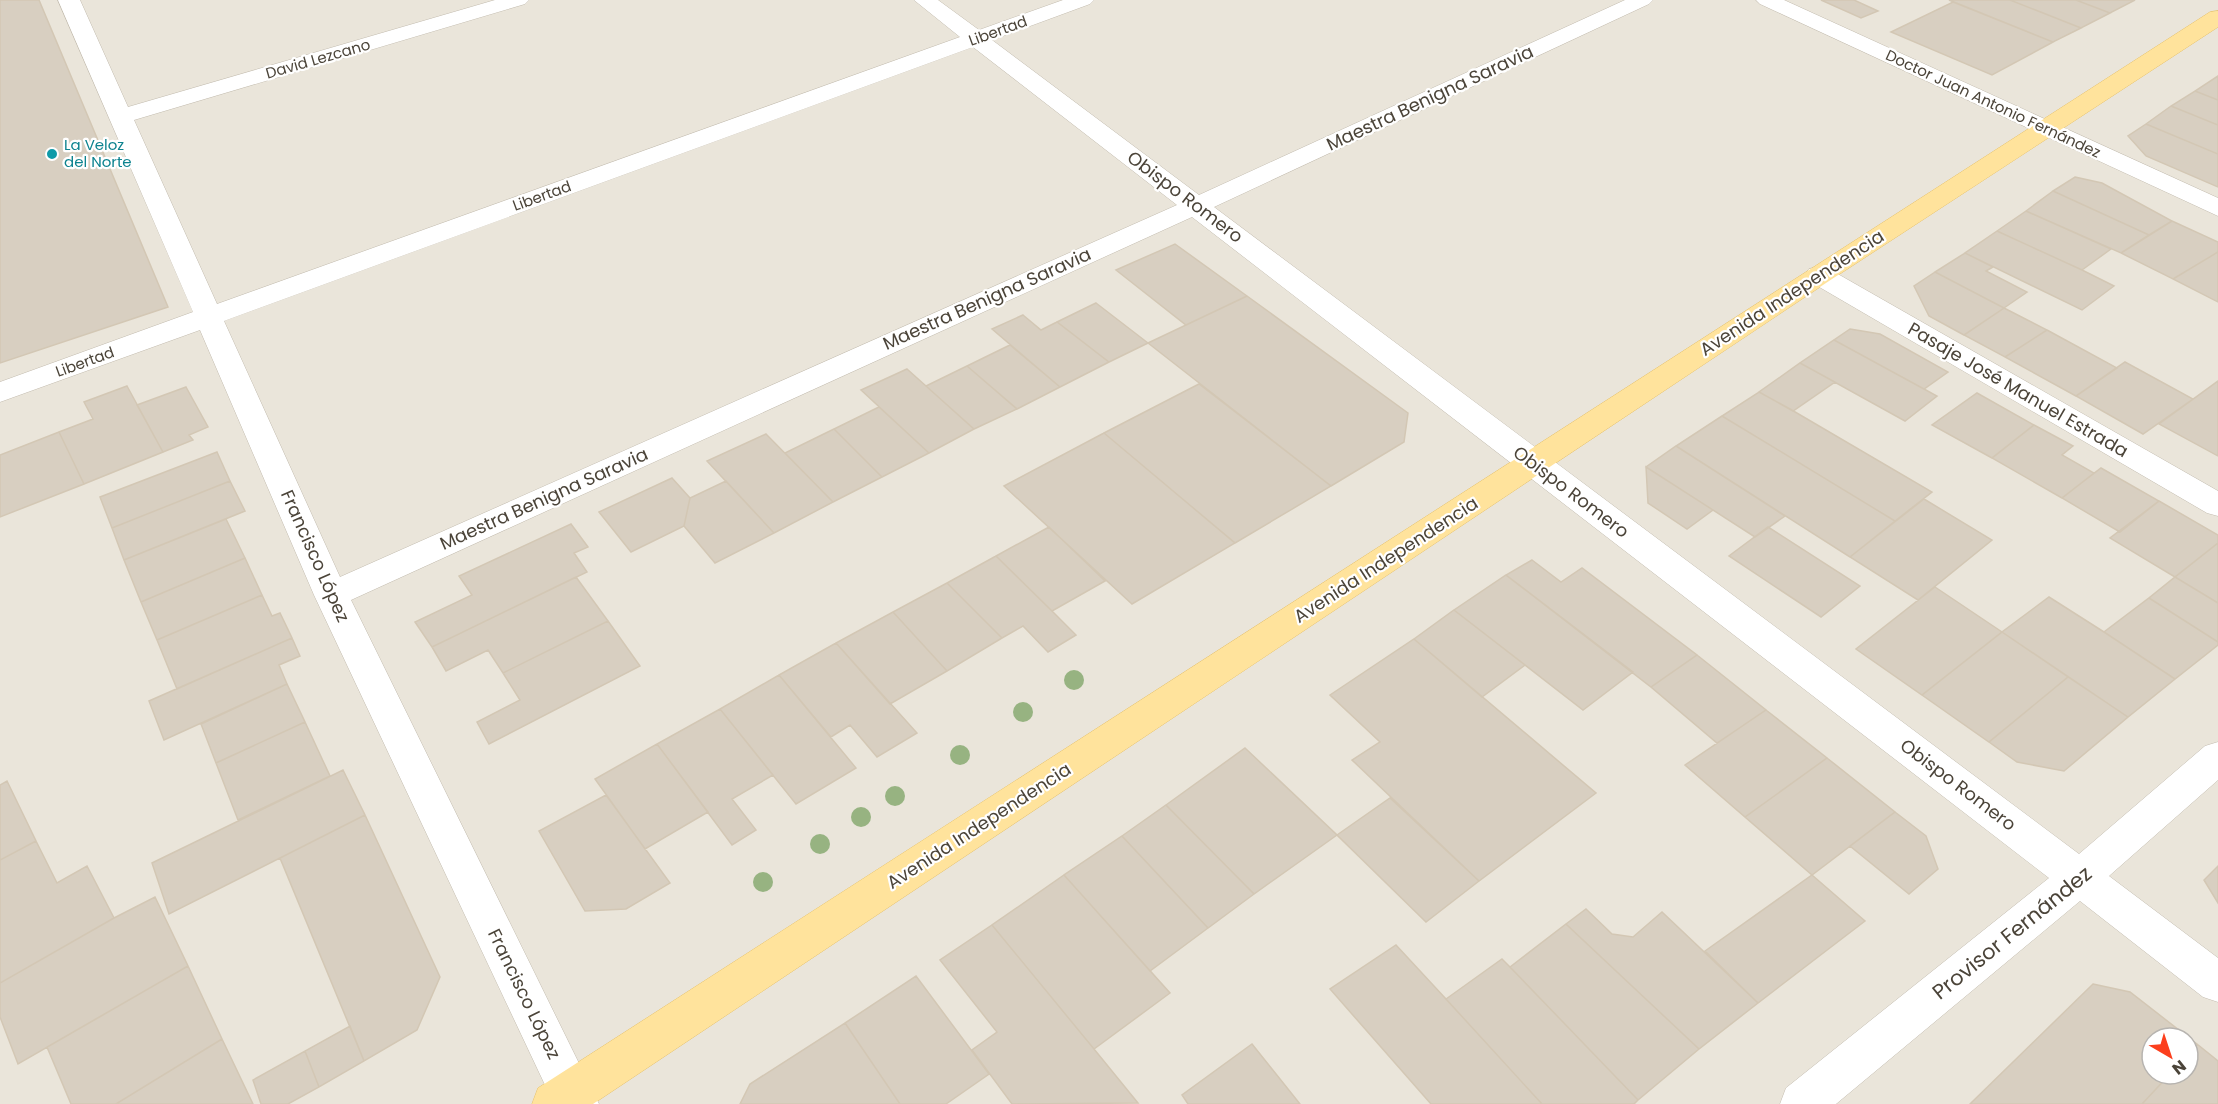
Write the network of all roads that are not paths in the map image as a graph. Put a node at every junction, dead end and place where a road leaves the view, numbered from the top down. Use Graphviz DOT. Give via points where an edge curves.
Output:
graph roads {
  1 [pos="69,0"];
  2 [pos="518,0"];
  3 [pos="925,0"];
  4 [pos="1083,0"];
  5 [pos="1642,0"];
  6 [pos="1767,0"];
  7 [pos="2218,17"];
  8 [pos="976,38"];
  9 [pos="119,117"];
  10 [pos="2046,128"];
  11 [pos="1197,205"];
  12 [pos="2218,208"];
  13 [pos="1819,275"];
  14 [pos="209,317"];
  15 [pos="0,392"];
  16 [pos="1533,464"];
  17 [pos="2218,505"];
  18 [pos="331,595"];
  19 [pos="2218,757"];
  20 [pos="2080,877"];
  21 [pos="2218,983"];
  22 [pos="567,1100"];
  23 [pos="1802,1104"];
  1 -- 9 [label="street, Francisco López"];
  2 -- 9 [label="street, David Lezcano"];
  3 -- 8 [label="street, Obispo Romero"];
  4 -- 8 [label="street, Libertad"];
  5 -- 11 [label="street, Maestra Benigna Saravia"];
  6 -- 10 [label="street, Doctor Juan Antonio Fernández"];
  7 -- 10 [label="main road, Avenida Independencia"];
  8 -- 11 [label="street, Obispo Romero"];
  8 -- 14 [label="street, Libertad"];
  9 -- 14 [label="street, Francisco López"];
  10 -- 12 [label="street, Doctor Juan Antonio Fernández"];
  10 -- 13 [label="main road, Avenida Independencia"];
  11 -- 16 [label="street, Obispo Romero"];
  11 -- 18 [label="street, Maestra Benigna Saravia"];
  13 -- 16 [label="main road, Avenida Independencia"];
  13 -- 17 [label="street, Pasaje José Manuel Estrada"];
  14 -- 15 [label="street, Libertad"];
  14 -- 18 [label="street, Francisco López"];
  16 -- 20 [label="street, Obispo Romero"];
  16 -- 22 [label="main road, Avenida Independencia"];
  18 -- 22 [label="street, Francisco López"];
  19 -- 20 [label="street, Provisor Fernández"];
  20 -- 21 [label="street, Obispo Romero"];
  20 -- 23 [label="street, Provisor Fernández"];
}
